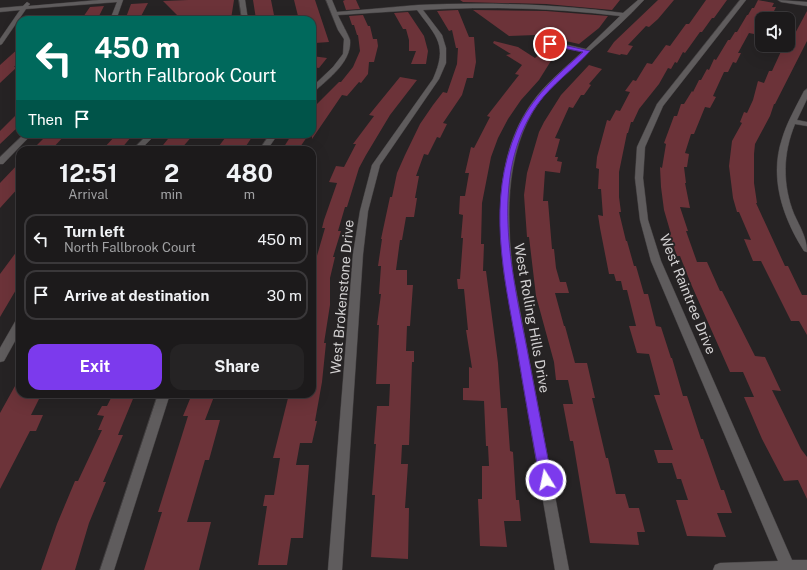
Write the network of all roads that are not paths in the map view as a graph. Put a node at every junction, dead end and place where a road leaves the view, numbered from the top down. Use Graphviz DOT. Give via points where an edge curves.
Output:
graph roads {
  1 [pos="28,0"];
  2 [pos="119,0"];
  3 [pos="242,0"];
  4 [pos="329,0"];
  5 [pos="641,0"];
  6 [pos="743,0"];
  7 [pos="781,0"];
  8 [pos="807,4"];
  9 [pos="25,7"];
  10 [pos="418,7"];
  11 [pos="0,10"];
  12 [pos="334,14"];
  13 [pos="624,15"];
  14 [pos="19,16"];
  15 [pos="114,16"];
  16 [pos="244,16"];
  17 [pos="16,20"];
  18 [pos="0,42"];
  19 [pos="540,43"];
  20 [pos="587,51"];
  21 [pos="316,87"];
  22 [pos="807,91"];
  23 [pos="794,121"];
  24 [pos="807,124"];
  25 [pos="24,138"];
  26 [pos="148,138"];
  27 [pos="16,146"];
  28 [pos="16,146"];
  29 [pos="140,146"];
  30 [pos="0,162"];
  31 [pos="807,249"];
  32 [pos="16,330"];
  33 [pos="0,358"];
  34 [pos="163,398"];
  35 [pos="807,566"];
  36 [pos="788,567"];
  37 [pos="107,570"];
  38 [pos="334,570"];
  39 [pos="562,570"];
  40 [pos="720,570"];
  1 -- 9 [label="street"];
  2 -- 9 [label="street"];
  2 -- 15 [label="street"];
  3 -- 16 [label="street"];
  4 -- 12 [label="street"];
  5 -- 13 [label="street, West Rolling Hills Drive"];
  6 -- 36 [label="street, West Raintree Drive" via="660,106 641,147 639,178 644,220 656,260"];
  7 -- 8 [label="street"];
  9 -- 11 [label="street"];
  9 -- 14 [label="street"];
  10 -- 12 [label="street"];
  10 -- 13 [label="street" via="481,4 563,6 592,8"];
  10 -- 38 [label="street, West Brokenstone Drive" via="438,35 443,48 443,63 436,79 376,165 364,211 358,254"];
  12 -- 21 [label="street" via="347,39 346,54"];
  13 -- 20 [label="street, West Rolling Hills Drive"];
  17 -- 18 [label="street"];
  19 -- 20 [label="street"];
  20 -- 39 [label="street, West Rolling Hills Drive" via="556,79 534,105 520,129 510,158 504,192 503,234 508,278"];
  22 -- 23 [label="street"];
  23 -- 24 [label="street"];
  23 -- 31 [label="street" via="784,142 781,175 786,203"];
  25 -- 27 [label="street"];
  26 -- 29 [label="street"];
  28 -- 30 [label="street"];
  32 -- 33 [label="street"];
  34 -- 37 [label="street"];
  35 -- 36 [label="street"];
  36 -- 40 [label="street"];
}
